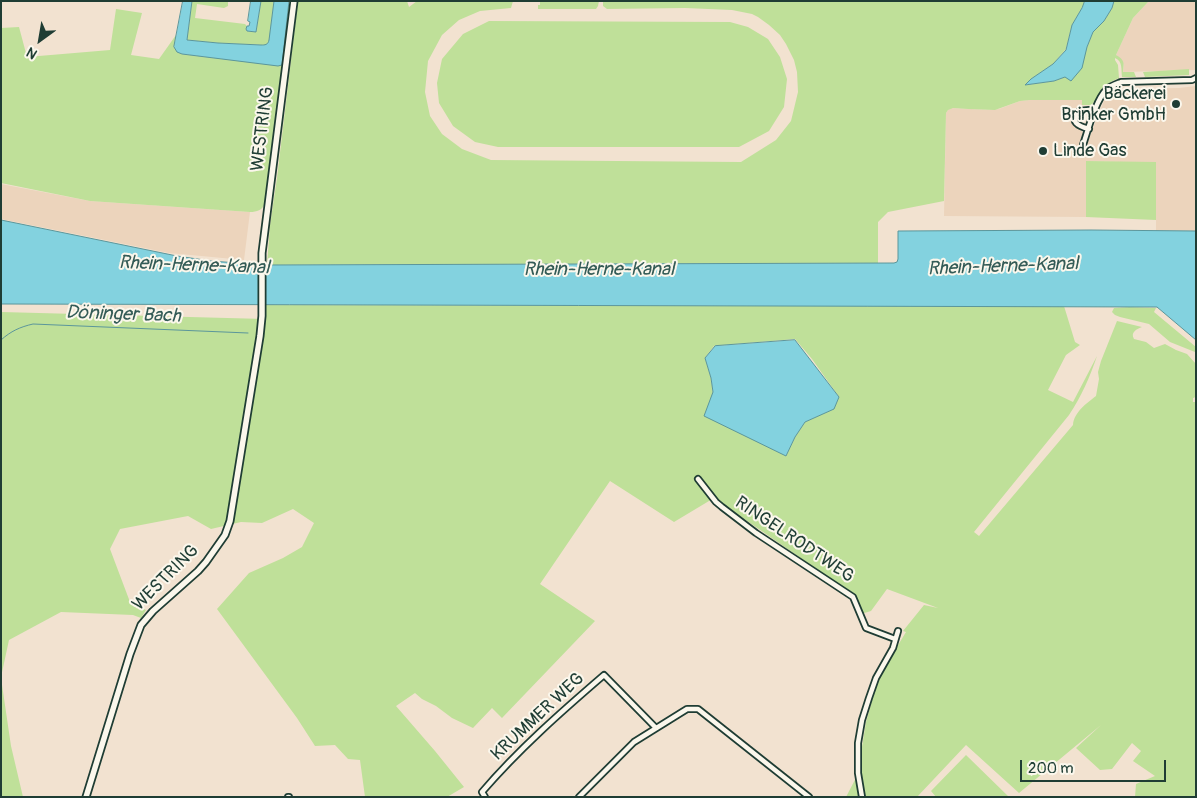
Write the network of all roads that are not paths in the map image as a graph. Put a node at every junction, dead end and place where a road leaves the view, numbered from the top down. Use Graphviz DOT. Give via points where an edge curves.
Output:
graph roads {
  1 [pos="294,1"];
  2 [pos="1196,78"];
  3 [pos="1095,112"];
  4 [pos="1089,129"];
  5 [pos="1083,145"];
  6 [pos="698,479"];
  7 [pos="898,631"];
  8 [pos="895,639"];
  9 [pos="656,728"];
  10 [pos="86,797"];
  11 [pos="485,797"];
  12 [pos="579,797"];
  13 [pos="809,797"];
  14 [pos="862,797"];
  1 -- 10 [label="main road, WESTRING" via="264,237 262,320 228,530 202,567 141,625"];
  2 -- 3 [label="street" via="1121,82 1106,90"];
  3 -- 4 [label="street"];
  3 -- 4 [label="street" via="1079,111 1074,118 1078,126"];
  4 -- 5 [label="street"];
  6 -- 8 [label="street, RINGELRODTWEG" via="722,507 853,598 866,628"];
  7 -- 8 [label="street"];
  8 -- 14 [label="street" via="876,678 862,720 858,774"];
  9 -- 11 [label="street, KRUMMER WEG" via="604,675 541,730 498,774 482,792"];
  9 -- 12 [label="street" via="634,742"];
  9 -- 13 [label="street" via="688,709 698,709"];
}
